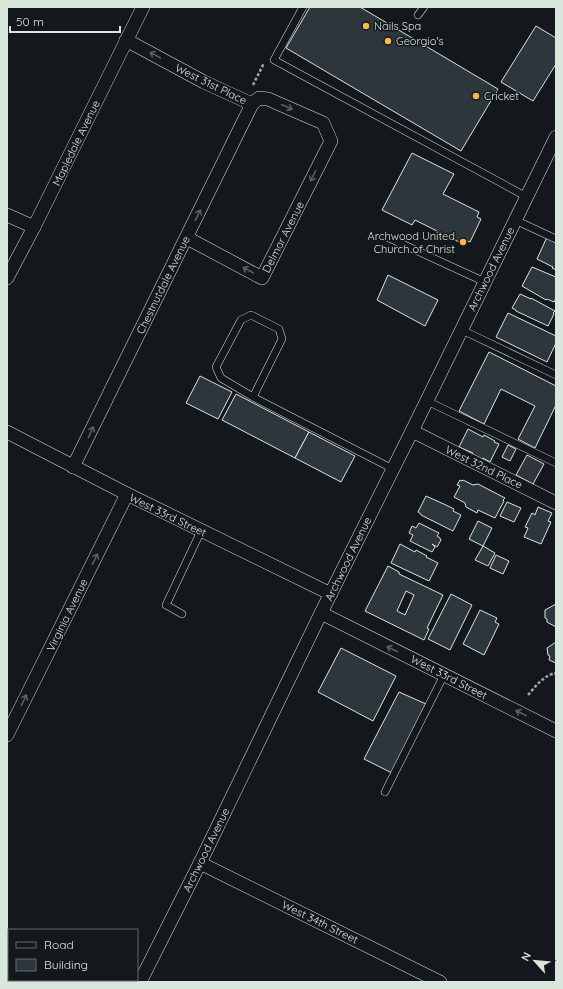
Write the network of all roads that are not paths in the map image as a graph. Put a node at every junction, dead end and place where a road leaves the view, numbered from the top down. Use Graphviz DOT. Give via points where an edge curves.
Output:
graph roads {
  1 [pos="143,7"];
  2 [pos="303,7"];
  3 [pos="424,7"];
  4 [pos="418,15"];
  5 [pos="126,40"];
  6 [pos="252,104"];
  7 [pos="556,137"];
  8 [pos="331,141"];
  9 [pos="527,197"];
  10 [pos="7,214"];
  11 [pos="515,220"];
  12 [pos="34,227"];
  13 [pos="387,237"];
  14 [pos="187,238"];
  15 [pos="556,240"];
  16 [pos="7,278"];
  17 [pos="484,282"];
  18 [pos="462,330"];
  19 [pos="556,375"];
  20 [pos="253,397"];
  21 [pos="427,401"];
  22 [pos="7,432"];
  23 [pos="412,432"];
  24 [pos="556,463"];
  25 [pos="73,466"];
  26 [pos="393,470"];
  27 [pos="127,494"];
  28 [pos="556,503"];
  29 [pos="201,531"];
  30 [pos="331,594"];
  31 [pos="321,613"];
  32 [pos="182,614"];
  33 [pos="444,675"];
  34 [pos="556,731"];
  35 [pos="7,735"];
  36 [pos="385,792"];
  37 [pos="200,863"];
  38 [pos="140,982"];
  39 [pos="440,982"];
  1 -- 5 [label="street, Mapledale Avenue"];
  2 -- 9 [label="lane" via="274,60"];
  3 -- 4 [label="lane"];
  6 -- 5 [label="street, West 31st Place, one-way" via="204,82"];
  5 -- 12 [label="street, Mapledale Avenue"];
  6 -- 8 [label="street, West 31st Place, one-way" via="259,98 268,99 323,123"];
  14 -- 6 [label="street, Chestnutdale Avenue, one-way"];
  7 -- 9 [label="street, Archwood Avenue"];
  8 -- 14 [label="street, Delmar Avenue, one-way" via="262,278"];
  9 -- 11 [label="street, Archwood Avenue"];
  10 -- 12 [label="street"];
  11 -- 15 [label="lane"];
  11 -- 17 [label="street, Archwood Avenue"];
  12 -- 16 [label="street, Mapledale Avenue"];
  13 -- 17 [label="lane"];
  25 -- 14 [label="street, Chestnutdale Avenue, one-way"];
  17 -- 18 [label="street, Archwood Avenue"];
  18 -- 19 [label="lane"];
  18 -- 21 [label="street, Archwood Avenue"];
  20 -- 20 [label="lane" via="221,378 216,367 241,320 251,315 279,329 282,338"];
  20 -- 26 [label="lane"];
  21 -- 23 [label="street, Archwood Avenue"];
  21 -- 24 [label="lane"];
  22 -- 25 [label="street, West 33rd Street"];
  23 -- 26 [label="street, Archwood Avenue"];
  23 -- 28 [label="street, West 32nd Place"];
  25 -- 27 [label="street, West 33rd Street"];
  26 -- 30 [label="street, Archwood Avenue"];
  27 -- 29 [label="street, West 33rd Street"];
  35 -- 27 [label="street, Virginia Avenue, one-way"];
  29 -- 30 [label="street, West 33rd Street"];
  29 -- 32 [label="lane" via="166,606"];
  30 -- 31 [label="street, Archwood Avenue"];
  33 -- 31 [label="street, West 33rd Street, one-way"];
  31 -- 37 [label="street, Archwood Avenue"];
  34 -- 33 [label="street, West 33rd Street, one-way"];
  33 -- 36 [label="lane"];
  37 -- 38 [label="street, Archwood Avenue"];
  37 -- 39 [label="street, West 34th Street"];
}
